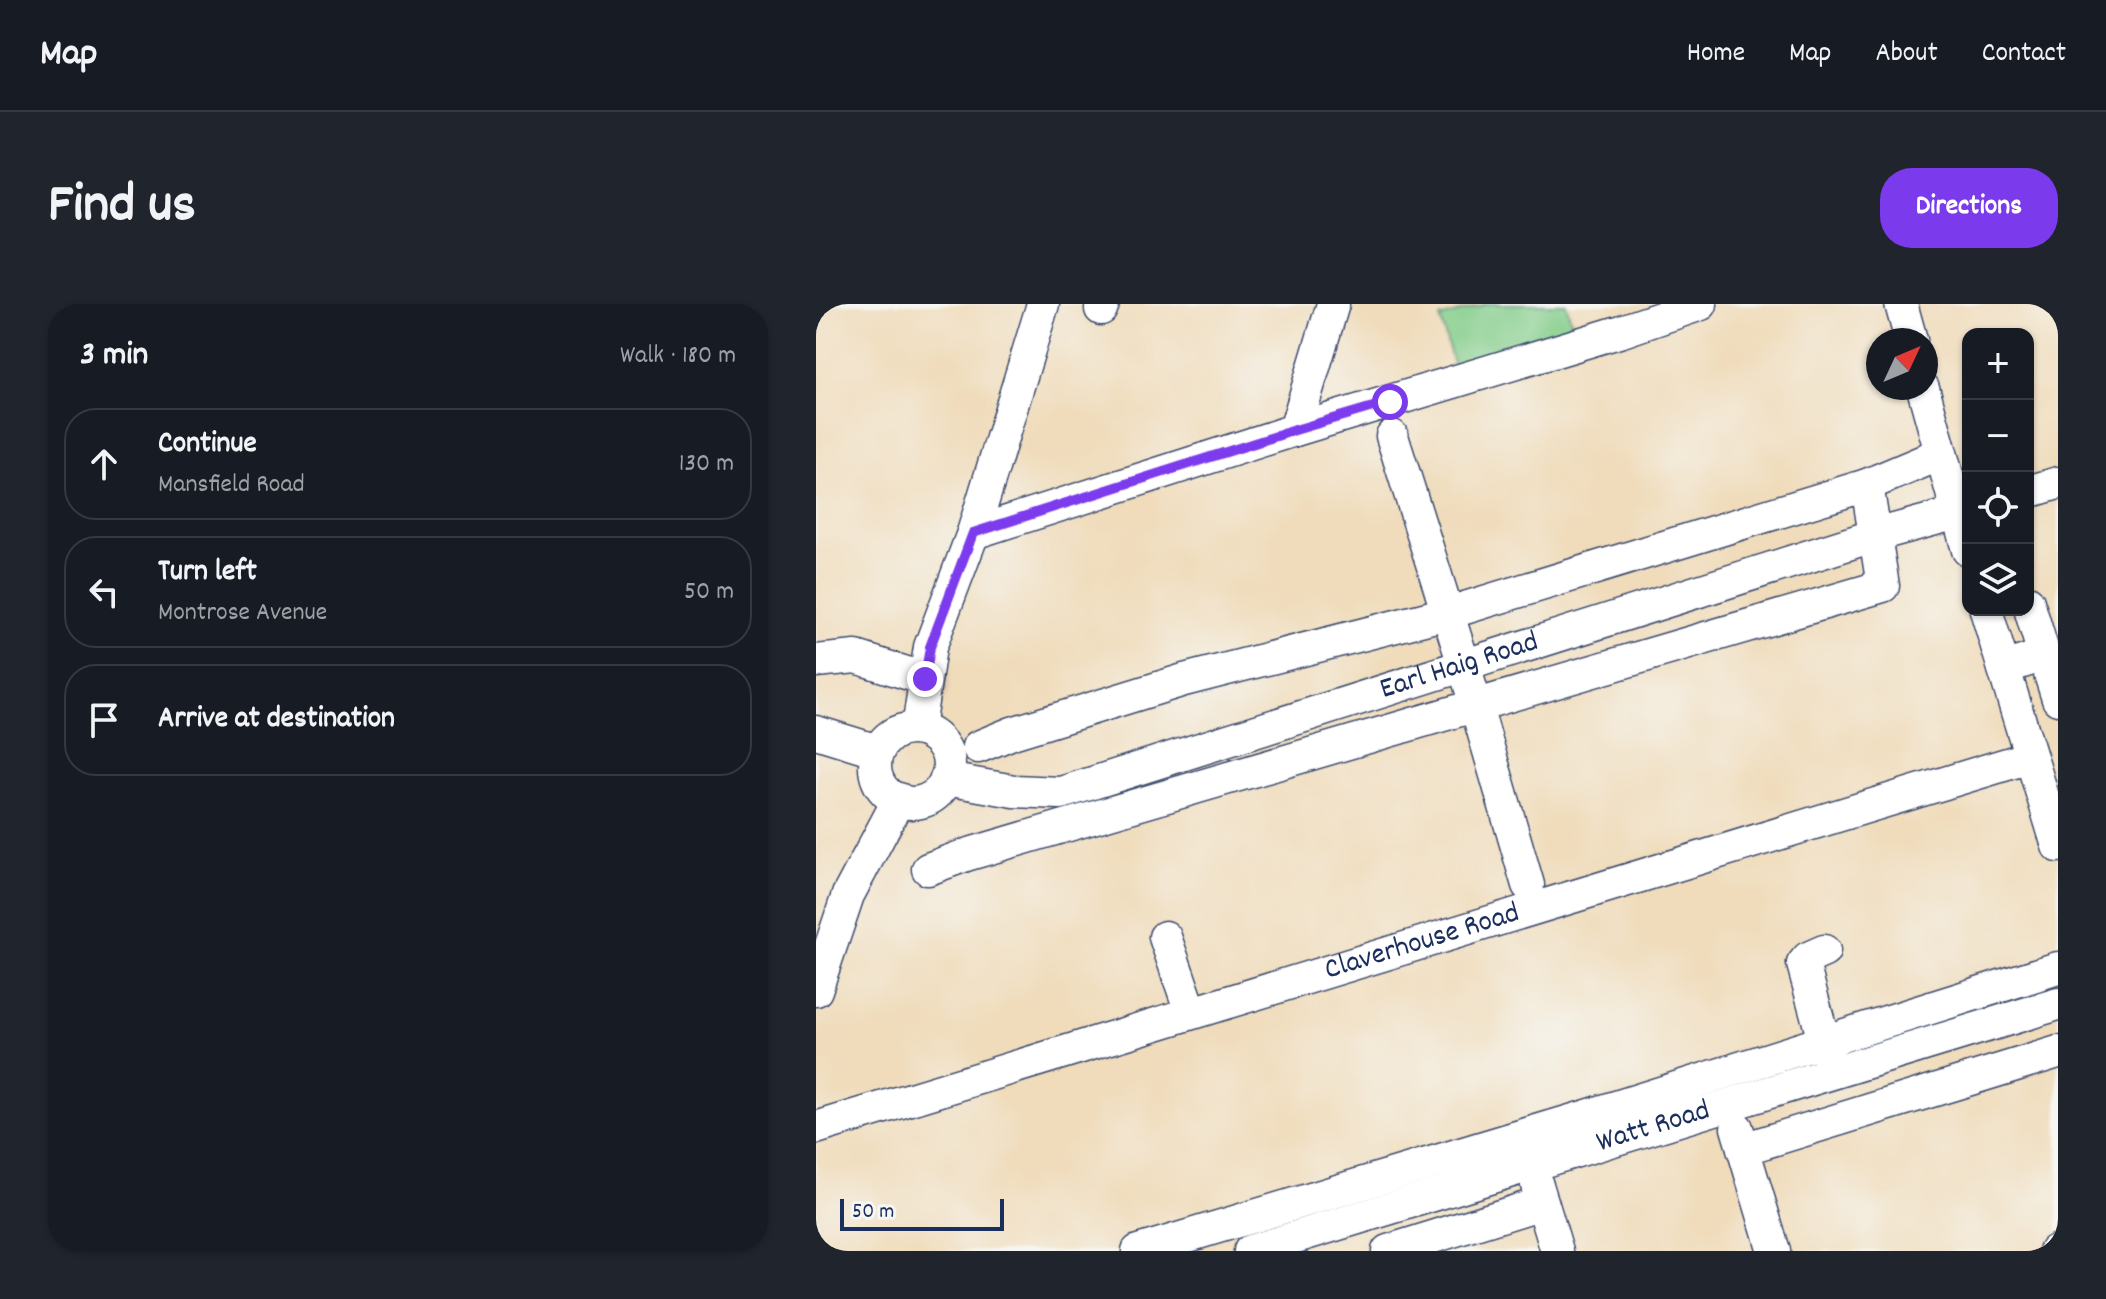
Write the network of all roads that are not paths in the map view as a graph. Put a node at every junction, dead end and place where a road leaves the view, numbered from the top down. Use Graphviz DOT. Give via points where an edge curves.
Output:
graph roads {
  1 [pos="1043,304"];
  2 [pos="1333,304"];
  3 [pos="1701,304"];
  4 [pos="1901,304"];
  5 [pos="1618,318"];
  6 [pos="1908,328"];
  7 [pos="1926,400"];
  8 [pos="1295,430"];
  9 [pos="1392,436"];
  10 [pos="1939,452"];
  11 [pos="2058,483"];
  12 [pos="1867,485"];
  13 [pos="2034,490"];
  14 [pos="1962,512"];
  15 [pos="973,533"];
  16 [pos="1876,535"];
  17 [pos="1446,613"];
  18 [pos="1988,616"];
  19 [pos="2032,616"];
  20 [pos="2044,655"];
  21 [pos="816,661"];
  22 [pos="1464,665"];
  23 [pos="2004,668"];
  24 [pos="925,679"];
  25 [pos="2058,699"];
  26 [pos="1476,706"];
  27 [pos="918,729"];
  28 [pos="816,732"];
  29 [pos="1224,741"];
  30 [pos="978,747"];
  31 [pos="878,751"];
  32 [pos="2030,757"];
  33 [pos="1235,776"];
  34 [pos="946,779"];
  35 [pos="899,799"];
  36 [pos="2058,846"];
  37 [pos="928,869"];
  38 [pos="1528,885"];
  39 [pos="1165,937"];
  40 [pos="1824,951"];
  41 [pos="2058,968"];
  42 [pos="816,990"];
  43 [pos="2058,1004"];
  44 [pos="1933,1007"];
  45 [pos="1191,1012"];
  46 [pos="1941,1040"];
  47 [pos="1825,1041"];
  48 [pos="2058,1052"];
  49 [pos="1833,1074"];
  50 [pos="1730,1105"];
  51 [pos="816,1128"];
  52 [pos="1590,1130"];
  53 [pos="1743,1149"];
  54 [pos="1531,1165"];
  55 [pos="1542,1203"];
  56 [pos="1204,1242"];
  57 [pos="1138,1251"];
  58 [pos="1250,1251"];
  59 [pos="1388,1251"];
  60 [pos="1557,1251"];
  61 [pos="1774,1251"];
  1 -- 15 [label="street"];
  2 -- 8 [label="street"];
  3 -- 5 [label="street"];
  4 -- 6 [label="street"];
  5 -- 8 [label="street"];
  7 -- 10 [label="street"];
  8 -- 15 [label="street"];
  9 -- 17 [label="street"];
  10 -- 12 [label="street"];
  10 -- 14 [label="street"];
  11 -- 13 [label="street"];
  12 -- 16 [label="street"];
  12 -- 17 [label="street"];
  14 -- 16 [label="street, Earl Haig Road"];
  15 -- 24 [label="street" via="930,647"];
  16 -- 22 [label="street, Earl Haig Road"];
  16 -- 26 [label="street" via="1883,586"];
  17 -- 22 [label="street"];
  17 -- 30 [label="street" via="1184,680"];
  18 -- 23 [label="street"];
  19 -- 20 [label="street"];
  20 -- 23 [label="street"];
  20 -- 25 [label="street"];
  21 -- 24 [label="street" via="856,657"];
  22 -- 26 [label="street"];
  22 -- 29 [label="street, Earl Haig Road"];
  23 -- 32 [label="street"];
  24 -- 27 [label="street"];
  26 -- 33 [label="street"];
  26 -- 38 [label="street"];
  27 -- 31 [label="street" via="892,734"];
  27 -- 34 [label="street" via="940,742 949,767"];
  28 -- 31 [label="street"];
  29 -- 33 [label="street"];
  29 -- 34 [label="street, Earl Haig Road" via="1061,793"];
  31 -- 35 [label="street" via="876,777"];
  32 -- 36 [label="street"];
  32 -- 45 [label="street, Claverhouse Road"];
  33 -- 37 [label="street"];
  34 -- 35 [label="street" via="931,797 919,802"];
  35 -- 42 [label="street" via="848,895"];
  39 -- 45 [label="street"];
  40 -- 47 [label="street" via="1803,964"];
  41 -- 44 [label="street"];
  43 -- 46 [label="street, Watt Road"];
  44 -- 46 [label="street"];
  44 -- 47 [label="street"];
  45 -- 51 [label="street, Claverhouse Road"];
  46 -- 49 [label="street, Watt Road"];
  47 -- 49 [label="street"];
  47 -- 52 [label="street"];
  48 -- 53 [label="street"];
  49 -- 50 [label="street, Watt Road"];
  50 -- 52 [label="street, Watt Road"];
  50 -- 53 [label="street"];
  52 -- 54 [label="street, Watt Road"];
  52 -- 56 [label="street"];
  53 -- 61 [label="street"];
  54 -- 55 [label="street"];
  54 -- 58 [label="street, Watt Road"];
  55 -- 59 [label="street"];
  55 -- 60 [label="street"];
  56 -- 57 [label="street"];
}
